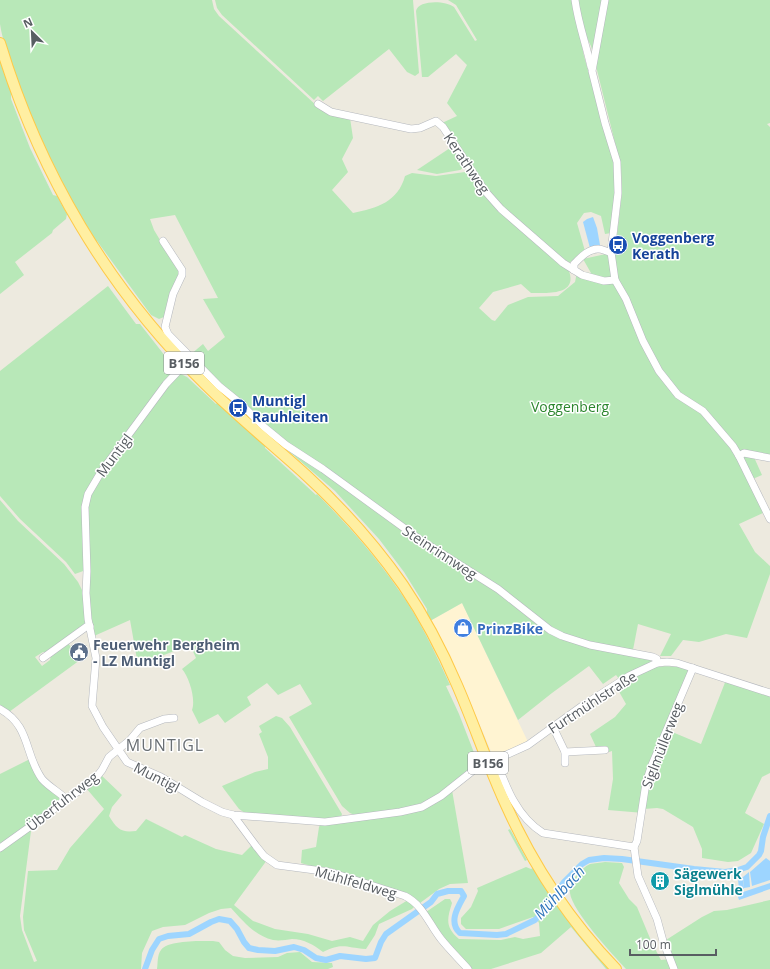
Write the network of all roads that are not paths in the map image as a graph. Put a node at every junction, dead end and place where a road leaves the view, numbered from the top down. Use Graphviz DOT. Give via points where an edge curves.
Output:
graph roads {
  1 [pos="575,0"];
  2 [pos="605,0"];
  3 [pos="0,43"];
  4 [pos="592,71"];
  5 [pos="318,104"];
  6 [pos="163,241"];
  7 [pos="611,252"];
  8 [pos="574,270"];
  9 [pos="615,280"];
  10 [pos="185,364"];
  11 [pos="739,456"];
  12 [pos="770,458"];
  13 [pos="770,519"];
  14 [pos="90,626"];
  15 [pos="42,658"];
  16 [pos="657,663"];
  17 [pos="693,668"];
  18 [pos="770,693"];
  19 [pos="0,708"];
  20 [pos="174,718"];
  21 [pos="553,727"];
  22 [pos="118,749"];
  23 [pos="605,750"];
  24 [pos="565,752"];
  25 [pos="492,762"];
  26 [pos="565,763"];
  27 [pos="66,799"];
  28 [pos="233,815"];
  29 [pos="634,847"];
  30 [pos="0,848"];
  31 [pos="468,969"];
  32 [pos="616,969"];
  33 [pos="674,969"];
  1 -- 4 [label="street"];
  2 -- 4 [label="street"];
  3 -- 10 [label="main road, B156" via="27,120 70,210 118,283"];
  4 -- 7 [label="street" via="617,162 618,193"];
  5 -- 8 [label="street, Kerathweg" via="331,112 411,129 436,121 443,127 493,201 563,264"];
  6 -- 16 [label="street, Steinrinnweg" via="182,270 165,327 168,334 264,427 422,542 498,589 550,630 590,645 654,657"];
  7 -- 8 [label="street" via="594,249 574,264"];
  7 -- 9 [label="street"];
  8 -- 9 [label="street, Kerathweg" via="604,281"];
  9 -- 11 [label="street" via="659,371 678,395 703,411"];
  10 -- 14 [label="street, Muntigl" via="166,384 100,472 88,494 85,507 86,593"];
  10 -- 25 [label="main road, B156" via="346,514 386,562 404,586 433,636"];
  11 -- 12 [label="street" via="744,453"];
  11 -- 13 [label="street"];
  14 -- 15 [label="street"];
  14 -- 22 [label="street, Muntigl" via="96,658 92,706"];
  16 -- 17 [label="street, Furtmühlstraße" via="677,663"];
  16 -- 21 [label="street, Furtmühlstraße" via="608,688"];
  17 -- 18 [label="street, Furtmühlstraße"];
  17 -- 29 [label="street, Siglmüllerweg" via="649,773"];
  19 -- 27 [label="street" via="20,725 43,780"];
  20 -- 22 [label="street, Überfuhrweg" via="140,728"];
  21 -- 24 [label="street"];
  21 -- 25 [label="street, Furtmühlstraße" via="528,745"];
  22 -- 27 [label="street, Überfuhrweg" via="109,757 95,779"];
  22 -- 28 [label="street, Muntigl" via="132,765 161,777 222,812"];
  23 -- 24 [label="street"];
  24 -- 26 [label="street"];
  25 -- 28 [label="street, Muntigl" via="475,769 422,807 400,812 324,822"];
  25 -- 29 [label="street" via="518,809 543,833"];
  25 -- 32 [label="main road, B156" via="507,807 552,887"];
  27 -- 30 [label="street, Überfuhrweg"];
  28 -- 31 [label="street, Mühlfeldweg" via="264,856 277,865 330,872 405,896 418,904 442,940"];
  29 -- 33 [label="street, Siglmüllerweg" via="638,876 657,919"];
}
